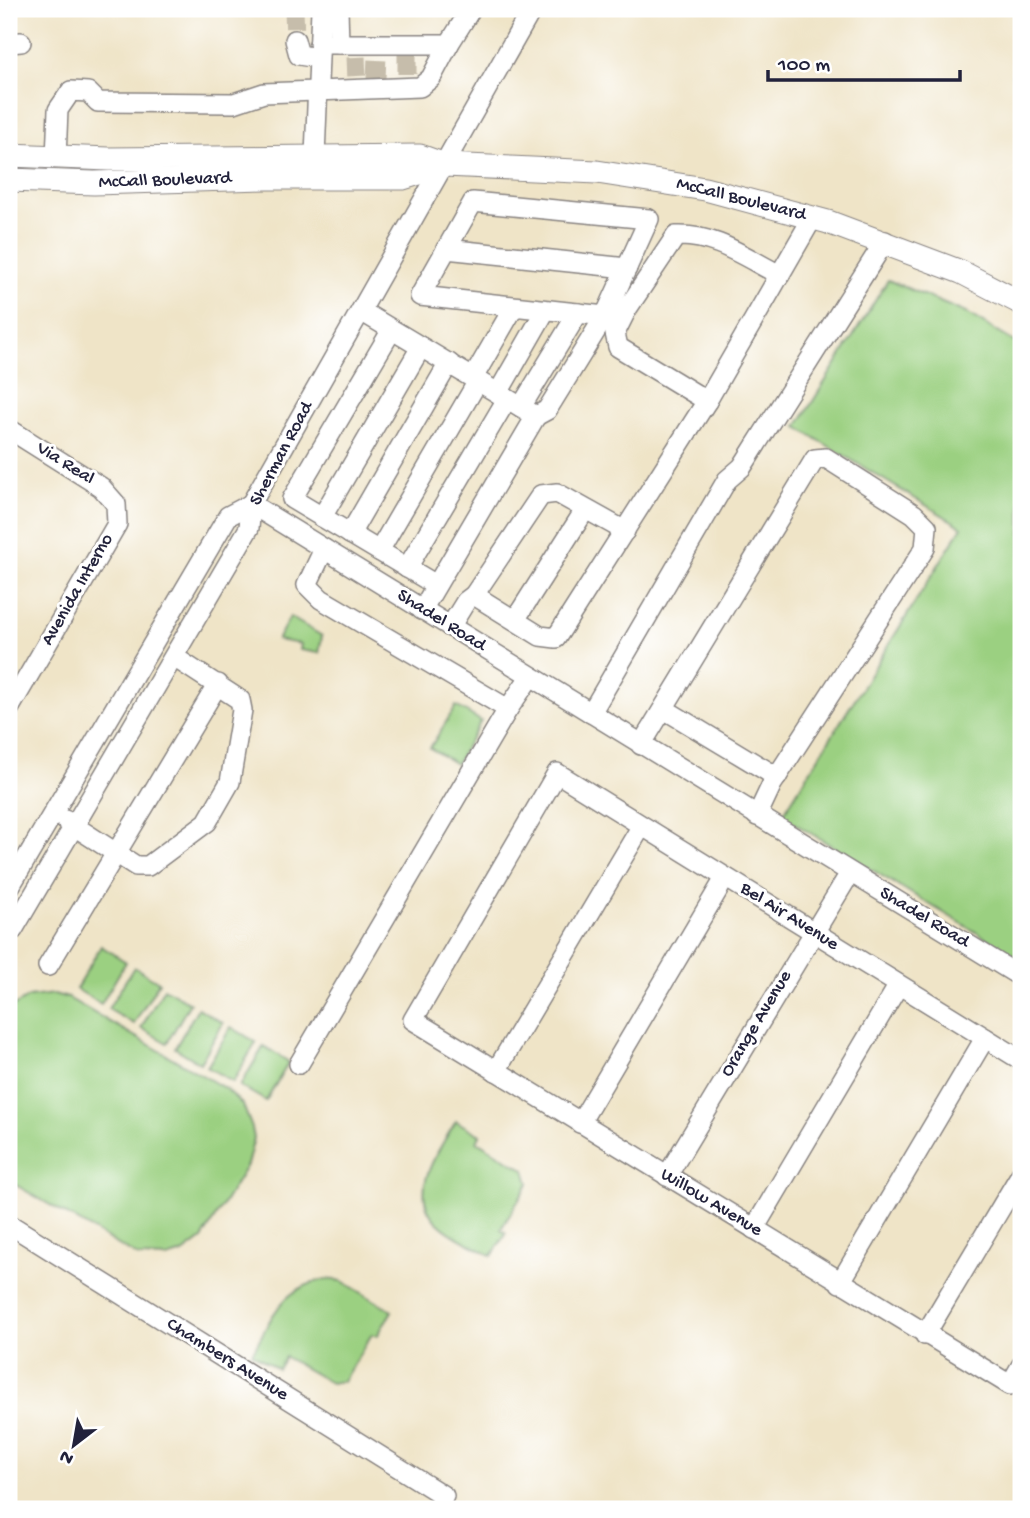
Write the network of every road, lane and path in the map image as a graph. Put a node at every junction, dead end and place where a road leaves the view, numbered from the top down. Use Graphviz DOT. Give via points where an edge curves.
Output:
graph roads {
  1 [pos="321,9"];
  2 [pos="338,9"];
  3 [pos="471,9"];
  4 [pos="531,9"];
  5 [pos="295,40"];
  6 [pos="449,44"];
  7 [pos="348,49"];
  8 [pos="319,51"];
  9 [pos="317,91"];
  10 [pos="9,155"];
  11 [pos="315,156"];
  12 [pos="56,158"];
  13 [pos="445,165"];
  14 [pos="9,166"];
  15 [pos="9,180"];
  16 [pos="813,217"];
  17 [pos="885,241"];
  18 [pos="446,249"];
  19 [pos="627,268"];
  20 [pos="780,275"];
  21 [pos="1021,303"];
  22 [pos="514,307"];
  23 [pos="545,311"];
  24 [pos="361,312"];
  25 [pos="578,313"];
  26 [pos="605,316"];
  27 [pos="387,338"];
  28 [pos="421,347"];
  29 [pos="449,363"];
  30 [pos="475,379"];
  31 [pos="707,401"];
  32 [pos="515,404"];
  33 [pos="9,429"];
  34 [pos="116,504"];
  35 [pos="251,504"];
  36 [pos="585,510"];
  37 [pos="322,517"];
  38 [pos="625,531"];
  39 [pos="350,534"];
  40 [pos="324,549"];
  41 [pos="379,551"];
  42 [pos="407,568"];
  43 [pos="436,585"];
  44 [pos="474,595"];
  45 [pos="422,610"];
  46 [pos="515,620"];
  47 [pos="450,627"];
  48 [pos="174,657"];
  49 [pos="530,677"];
  50 [pos="218,684"];
  51 [pos="9,709"];
  52 [pos="508,709"];
  53 [pos="664,709"];
  54 [pos="591,713"];
  55 [pos="641,745"];
  56 [pos="777,777"];
  57 [pos="63,794"];
  58 [pos="757,816"];
  59 [pos="641,827"];
  60 [pos="74,828"];
  61 [pos="117,854"];
  62 [pos="850,873"];
  63 [pos="725,878"];
  64 [pos="9,888"];
  65 [pos="813,931"];
  66 [pos="9,932"];
  67 [pos="48,966"];
  68 [pos="1021,977"];
  69 [pos="898,986"];
  70 [pos="413,1020"];
  71 [pos="985,1038"];
  72 [pos="1021,1060"];
  73 [pos="299,1064"];
  74 [pos="496,1071"];
  75 [pos="580,1123"];
  76 [pos="1021,1174"];
  77 [pos="667,1176"];
  78 [pos="9,1224"];
  79 [pos="754,1229"];
  80 [pos="840,1283"];
  81 [pos="925,1335"];
  82 [pos="1021,1366"];
  83 [pos="441,1503"];
  1 -- 8 [label="street"];
  2 -- 7 [label="street"];
  3 -- 6 [label="street"];
  4 -- 13 [label="street, Sherman Road"];
  5 -- 8 [label="street" via="299,55"];
  6 -- 7 [label="street"];
  6 -- 9 [label="street" via="431,78 420,87 376,84"];
  7 -- 8 [label="street"];
  8 -- 9 [label="street"];
  9 -- 11 [label="street"];
  9 -- 12 [label="street" via="264,93 234,103 98,102 88,92 71,91 58,110"];
  10 -- 12 [label="main road, McCall Boulevard"];
  11 -- 12 [label="main road, McCall Boulevard"];
  11 -- 13 [label="main road, McCall Boulevard" via="419,156"];
  12 -- 14 [label="main road" via="39,168"];
  13 -- 15 [label="main road, McCall Boulevard" via="403,178"];
  13 -- 16 [label="main road, McCall Boulevard" via="523,166 655,179"];
  13 -- 24 [label="street, Sherman Road"];
  16 -- 17 [label="main road, McCall Boulevard"];
  16 -- 20 [label="street"];
  17 -- 21 [label="main road, McCall Boulevard"];
  17 -- 54 [label="street" via="742,467 727,480"];
  18 -- 19 [label="street"];
  18 -- 19 [label="street" via="473,202 649,219"];
  18 -- 22 [label="street" via="420,296"];
  19 -- 26 [label="street"];
  20 -- 31 [label="street"];
  20 -- 31 [label="street" via="719,243 697,235 676,236 627,309 615,333 618,347"];
  22 -- 23 [label="street"];
  22 -- 30 [label="street"];
  23 -- 25 [label="street"];
  23 -- 32 [label="street"];
  24 -- 28 [label="street"];
  24 -- 35 [label="street, Sherman Road"];
  25 -- 26 [label="street"];
  25 -- 32 [label="street"];
  26 -- 32 [label="street" via="547,410"];
  27 -- 37 [label="street" via="292,499"];
  28 -- 29 [label="street"];
  28 -- 37 [label="street"];
  29 -- 30 [label="street"];
  29 -- 39 [label="street"];
  30 -- 32 [label="street"];
  30 -- 41 [label="street"];
  31 -- 38 [label="street"];
  32 -- 42 [label="street"];
  32 -- 43 [label="street"];
  33 -- 34 [label="street, Via Real" via="101,486"];
  34 -- 51 [label="street, Avenida Interno" via="117,524"];
  35 -- 40 [label="street, Shadel Road"];
  35 -- 48 [label="street, Sherman Road" via="248,528"];
  35 -- 57 [label="street" via="228,516"];
  36 -- 38 [label="street"];
  36 -- 44 [label="street" via="557,493 541,495"];
  36 -- 46 [label="street"];
  37 -- 39 [label="street"];
  38 -- 46 [label="street" via="556,638 540,636"];
  39 -- 41 [label="street"];
  40 -- 45 [label="street, Shadel Road"];
  40 -- 52 [label="street" via="307,586 310,591"];
  41 -- 42 [label="street"];
  42 -- 43 [label="street"];
  43 -- 45 [label="street"];
  44 -- 46 [label="street"];
  44 -- 47 [label="street"];
  45 -- 47 [label="street, Shadel Road"];
  47 -- 49 [label="street, Shadel Road"];
  48 -- 50 [label="street"];
  48 -- 60 [label="street, Sherman Road"];
  49 -- 52 [label="street"];
  49 -- 54 [label="street, Shadel Road"];
  50 -- 61 [label="street"];
  50 -- 61 [label="street" via="240,700 242,710 230,782 207,822 148,866 136,866"];
  52 -- 73 [label="street"];
  53 -- 55 [label="street"];
  53 -- 56 [label="street"];
  53 -- 56 [label="street" via="815,459 826,457 914,514 927,527 928,536 925,548"];
  54 -- 55 [label="street, Shadel Road"];
  55 -- 58 [label="street, Shadel Road"];
  56 -- 58 [label="street"];
  57 -- 60 [label="street" via="65,822"];
  57 -- 64 [label="street"];
  58 -- 62 [label="street, Shadel Road"];
  59 -- 63 [label="street, Bel Air Avenue"];
  59 -- 70 [label="street, Bel Air Avenue" via="557,772"];
  59 -- 74 [label="street"];
  60 -- 61 [label="street"];
  60 -- 66 [label="street, Sherman Road"];
  61 -- 67 [label="street"];
  62 -- 65 [label="street, Orange Avenue"];
  62 -- 68 [label="street, Shadel Road"];
  63 -- 65 [label="street, Bel Air Avenue"];
  63 -- 75 [label="street"];
  65 -- 69 [label="street, Bel Air Avenue"];
  65 -- 77 [label="street, Orange Avenue"];
  69 -- 71 [label="street, Bel Air Avenue"];
  69 -- 79 [label="street"];
  70 -- 74 [label="street, Willow Avenue"];
  71 -- 72 [label="street, Bel Air Avenue"];
  71 -- 80 [label="street"];
  74 -- 75 [label="street, Willow Avenue"];
  75 -- 77 [label="street, Willow Avenue"];
  76 -- 81 [label="street"];
  77 -- 79 [label="street, Willow Avenue"];
  78 -- 83 [label="street, Chambers Avenue"];
  79 -- 80 [label="street, Willow Avenue"];
  80 -- 81 [label="street, Willow Avenue"];
  81 -- 82 [label="street, Willow Avenue" via="1010,1385"];
}
